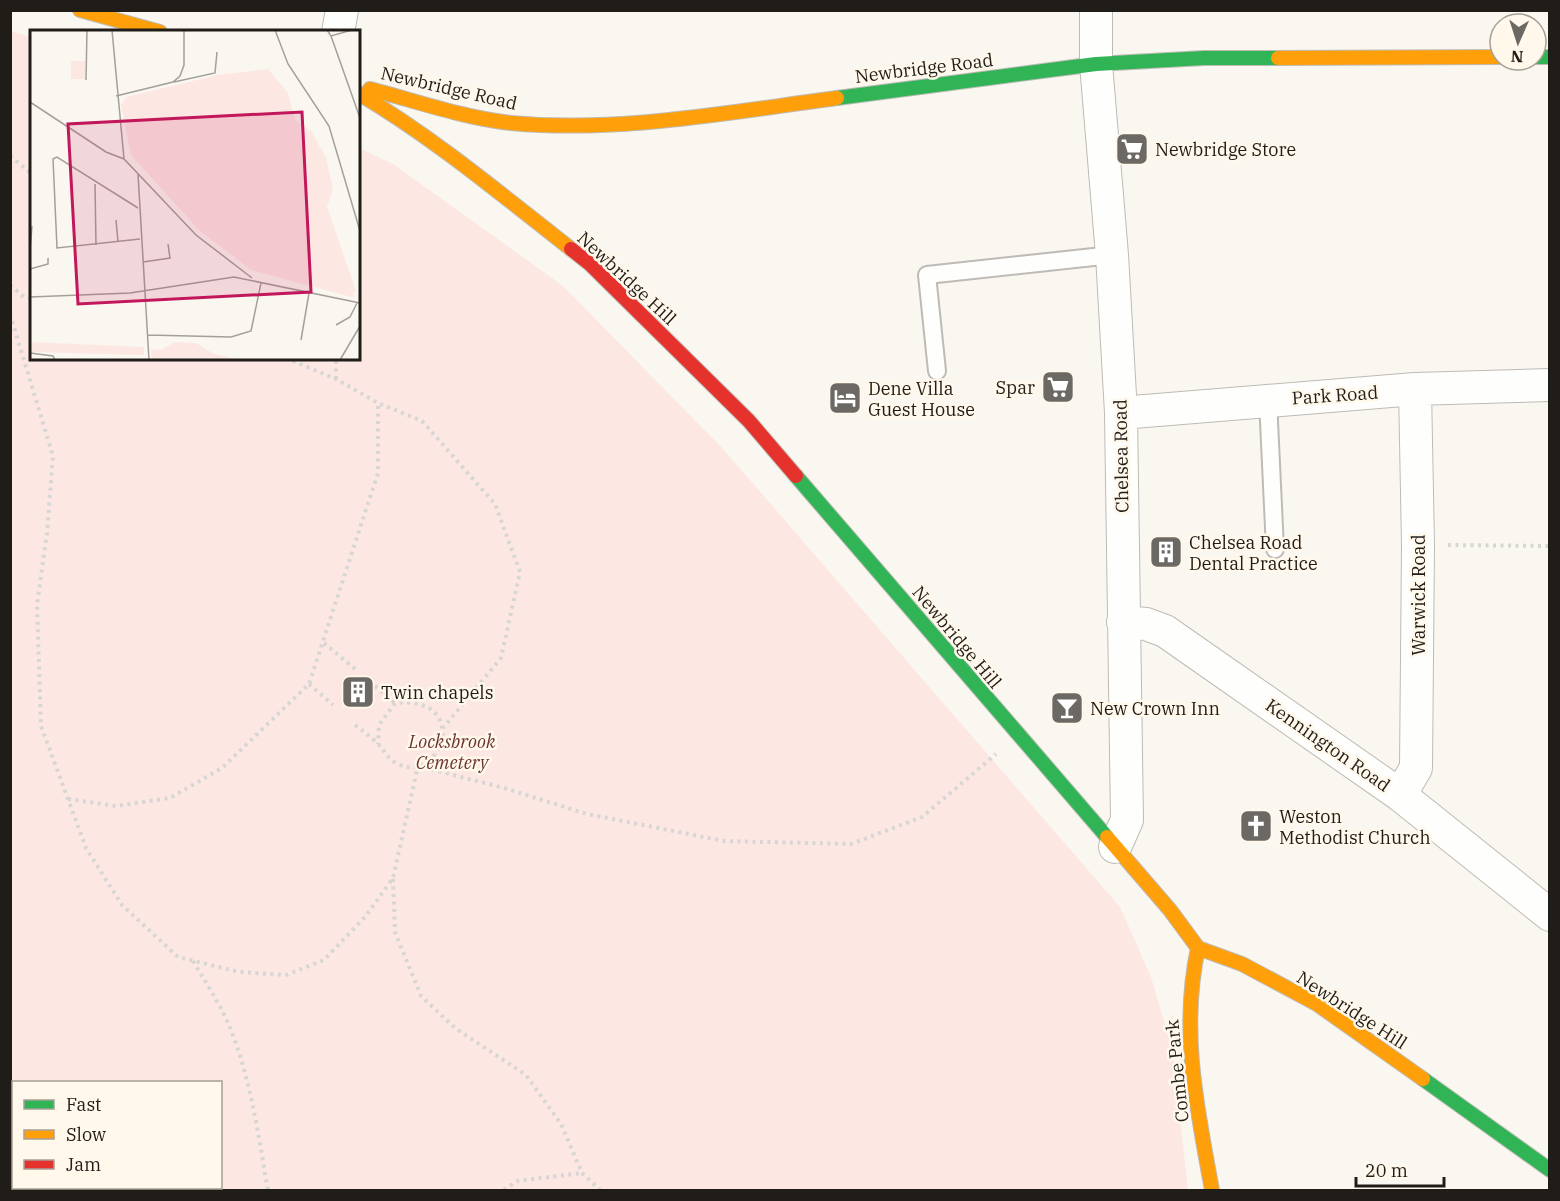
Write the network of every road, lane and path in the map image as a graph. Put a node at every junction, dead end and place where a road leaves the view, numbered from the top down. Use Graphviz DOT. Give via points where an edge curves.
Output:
graph roads {
  1 [pos="80,10"];
  2 [pos="342,10"];
  3 [pos="1096,10"];
  4 [pos="153,30"];
  5 [pos="338,30"];
  6 [pos="1488,57"];
  7 [pos="1096,64"];
  8 [pos="360,87"];
  9 [pos="360,94"];
  10 [pos="10,156"];
  11 [pos="30,172"];
  12 [pos="1112,255"];
  13 [pos="10,285"];
  14 [pos="30,298"];
  15 [pos="10,314"];
  16 [pos="291,360"];
  17 [pos="336,360"];
  18 [pos="937,371"];
  19 [pos="336,379"];
  20 [pos="1550,385"];
  21 [pos="1415,389"];
  22 [pos="1268,400"];
  23 [pos="378,403"];
  24 [pos="1121,413"];
  25 [pos="1419,545"];
  26 [pos="1550,546"];
  27 [pos="1275,549"];
  28 [pos="1123,622"];
  29 [pos="324,643"];
  30 [pos="355,669"];
  31 [pos="309,684"];
  32 [pos="375,686"];
  33 [pos="395,703"];
  34 [pos="333,705"];
  35 [pos="356,725"];
  36 [pos="443,728"];
  37 [pos="1019,737"];
  38 [pos="378,744"];
  39 [pos="417,766"];
  40 [pos="1400,795"];
  41 [pos="68,799"];
  42 [pos="1115,847"];
  43 [pos="393,878"];
  44 [pos="1550,915"];
  45 [pos="1198,948"];
  46 [pos="193,961"];
  47 [pos="1550,1170"];
  48 [pos="582,1173"];
  49 [pos="268,1191"];
  50 [pos="504,1191"];
  51 [pos="600,1191"];
  52 [pos="1212,1191"];
  1 -- 4 [label="main road"];
  2 -- 5 [label="street"];
  3 -- 7 [label="street, Chelsea Road"];
  6 -- 7 [label="main road, Newbridge Road" via="1204,58"];
  7 -- 8 [label="main road, Newbridge Road" via="674,119 600,125 511,123"];
  7 -- 12 [label="street, Chelsea Road"];
  9 -- 37 [label="main road, Newbridge Hill" via="465,166 590,264 749,421"];
  10 -- 11 [label="path"];
  12 -- 18 [label="lane" via="927,275"];
  12 -- 24 [label="street, Chelsea Road"];
  13 -- 14 [label="path"];
  15 -- 41 [label="path" via="53,456 38,605 41,726"];
  16 -- 19 [label="path"];
  17 -- 19 [label="path"];
  19 -- 23 [label="path"];
  20 -- 21 [label="street, Park Road"];
  21 -- 22 [label="street, Park Road"];
  21 -- 25 [label="street, Warwick Road"];
  22 -- 24 [label="street, Park Road"];
  22 -- 27 [label="lane"];
  23 -- 29 [label="path" via="378,473"];
  23 -- 36 [label="path" via="422,421 495,504 520,572 501,658"];
  24 -- 28 [label="street, Chelsea Road"];
  25 -- 26 [label="path"];
  25 -- 40 [label="street, Warwick Road" via="1416,768"];
  28 -- 40 [label="street, Kennington Road" via="1165,631"];
  28 -- 42 [label="street, Chelsea Road" via="1127,820"];
  29 -- 30 [label="path"];
  29 -- 31 [label="path"];
  31 -- 34 [label="path"];
  31 -- 41 [label="path" via="222,768 170,798 116,806"];
  32 -- 33 [label="path"];
  33 -- 36 [label="path" via="414,701 428,705"];
  33 -- 38 [label="path" via="379,725"];
  35 -- 38 [label="path"];
  36 -- 39 [label="path" via="438,752 430,761"];
  37 -- 39 [label="path" via="922,817 851,844 724,841 587,814"];
  37 -- 42 [label="main road, Newbridge Hill"];
  38 -- 39 [label="path" via="397,764"];
  39 -- 43 [label="path"];
  40 -- 44 [label="street, Kennington Road"];
  41 -- 46 [label="path" via="86,848 122,904 178,957"];
  42 -- 45 [label="main road, Newbridge Hill"];
  43 -- 46 [label="path" via="365,917 324,960 286,975 239,972"];
  43 -- 48 [label="path" via="395,932 421,996 455,1028 526,1075 561,1124"];
  45 -- 47 [label="main road, Newbridge Hill" via="1242,964 1317,1004"];
  45 -- 52 [label="main road, Combe Park" via="1190,978 1187,1023"];
  46 -- 49 [label="path" via="234,1038 248,1084"];
  48 -- 50 [label="path" via="517,1181"];
  48 -- 51 [label="path"];
}
